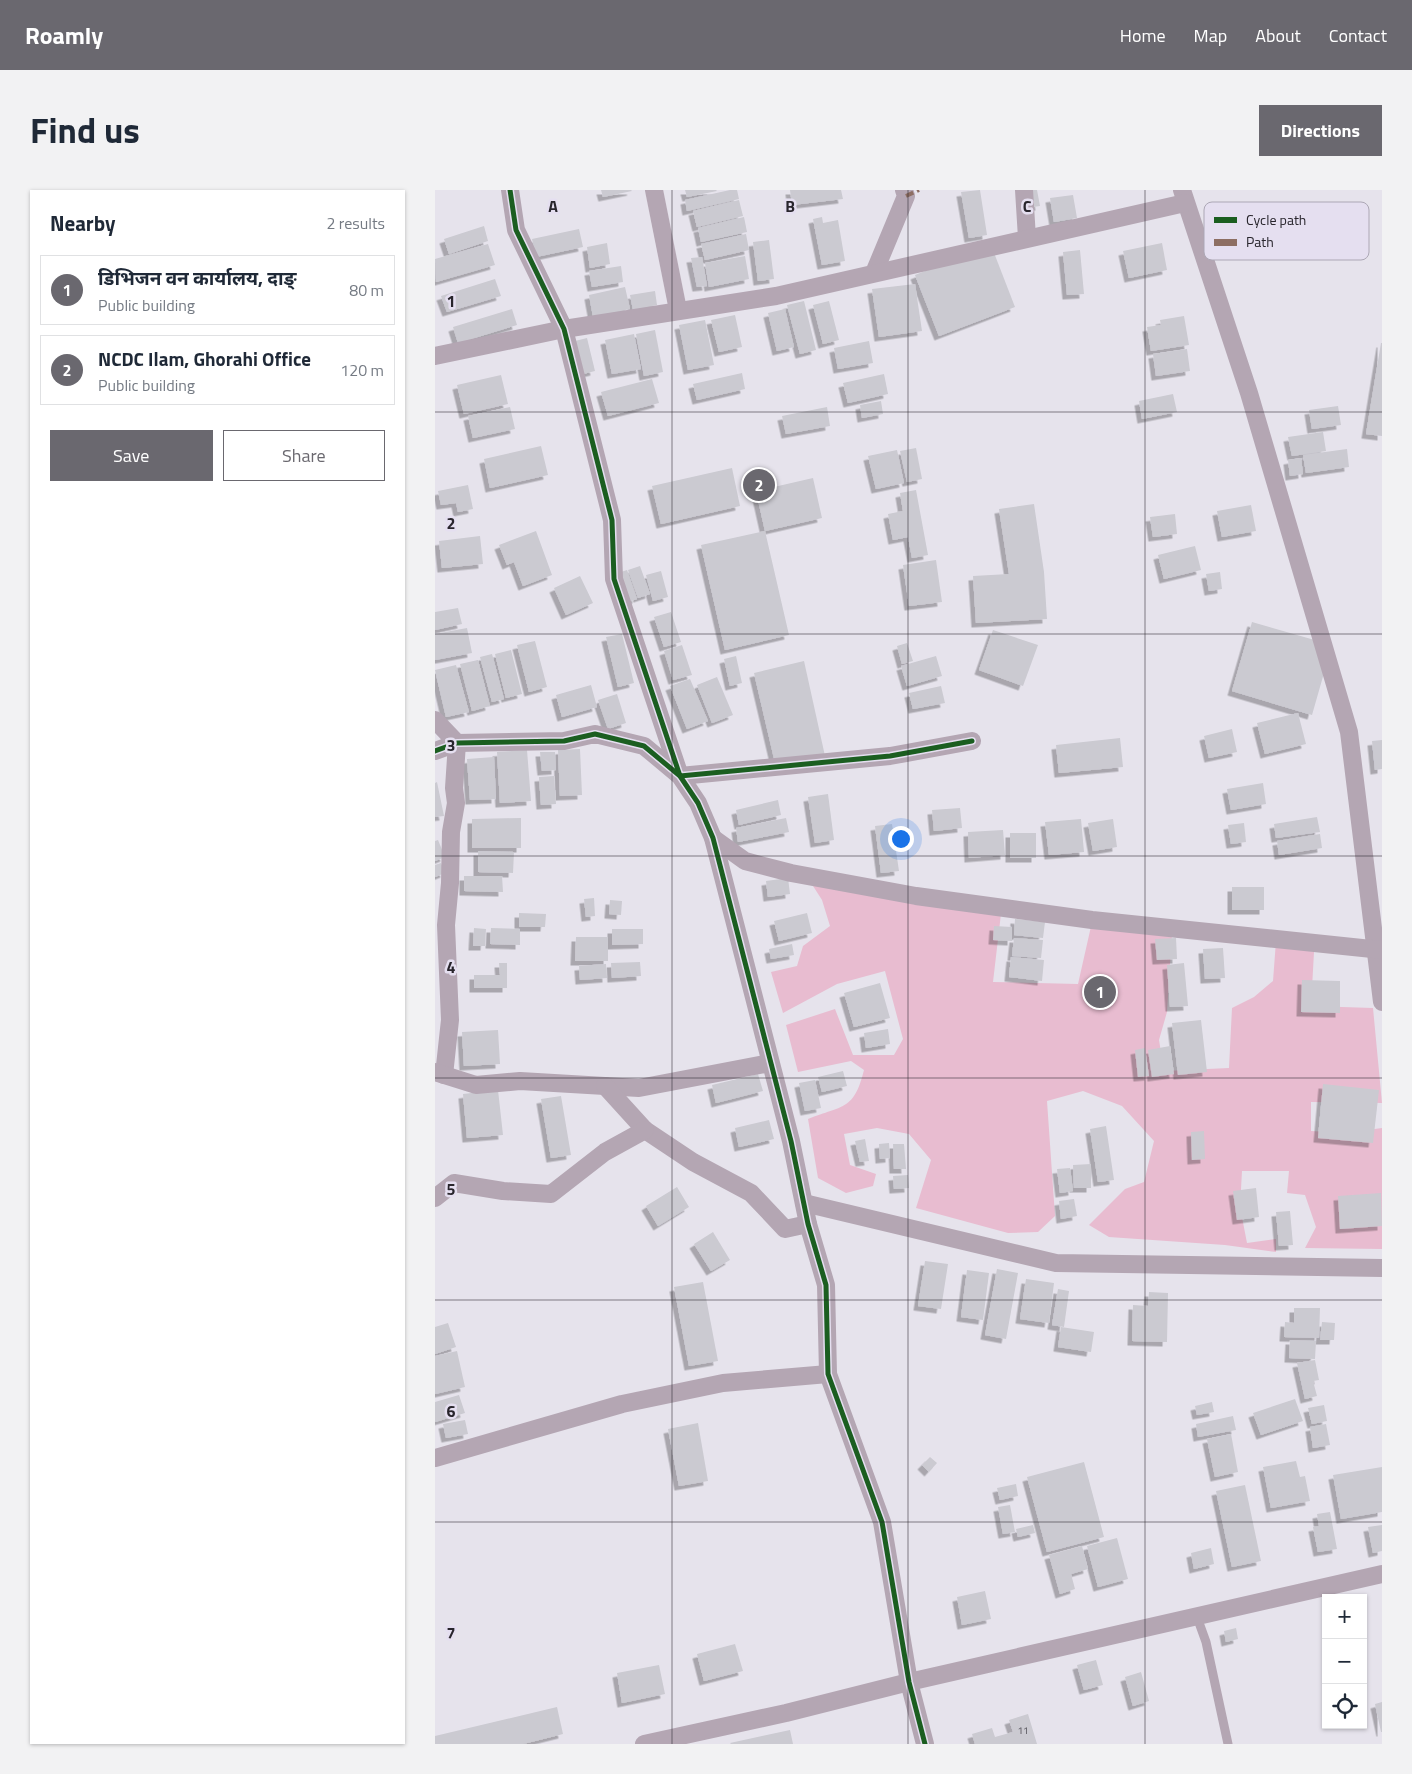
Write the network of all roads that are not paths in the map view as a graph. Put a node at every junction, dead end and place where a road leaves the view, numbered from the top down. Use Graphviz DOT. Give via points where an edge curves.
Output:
graph roads {
  1 [pos="510,190"];
  2 [pos="654,190"];
  3 [pos="904,190"];
  4 [pos="1024,190"];
  5 [pos="1184,196"];
  6 [pos="1027,238"];
  7 [pos="1204,256"];
  8 [pos="1205,260"];
  9 [pos="874,273"];
  10 [pos="677,310"];
  11 [pos="564,329"];
  12 [pos="435,356"];
  13 [pos="435,720"];
  14 [pos="972,741"];
  15 [pos="457,743"];
  16 [pos="435,751"];
  17 [pos="680,776"];
  18 [pos="713,838"];
  19 [pos="1379,950"];
  20 [pos="1382,1002"];
  21 [pos="770,1063"];
  22 [pos="439,1073"];
  23 [pos="605,1086"];
  24 [pos="645,1130"];
  25 [pos="435,1198"];
  26 [pos="804,1203"];
  27 [pos="808,1224"];
  28 [pos="1382,1268"];
  29 [pos="828,1374"];
  30 [pos="435,1458"];
  31 [pos="1382,1574"];
  32 [pos="1197,1617"];
  33 [pos="909,1682"];
  34 [pos="644,1744"];
  35 [pos="925,1744"];
  36 [pos="1228,1744"];
  1 -- 11 [label="street" via="516,230"];
  2 -- 10 [label="street"];
  3 -- 9 [label="street" via="906,196"];
  4 -- 6 [label="street"];
  5 -- 6 [label="street"];
  5 -- 7 [label="street"];
  6 -- 9 [label="street"];
  8 -- 19 [label="street" via="1249,392 1349,732"];
  9 -- 10 [label="street" via="776,296"];
  10 -- 11 [label="street"];
  11 -- 12 [label="street"];
  11 -- 17 [label="street" via="611,520 614,579"];
  13 -- 15 [label="street"];
  14 -- 17 [label="street" via="891,756"];
  15 -- 16 [label="street"];
  15 -- 17 [label="street" via="564,741 595,734 643,746"];
  15 -- 22 [label="street" via="456,803 451,832 446,925 450,1020"];
  17 -- 18 [label="street" via="698,803"];
  18 -- 19 [label="street" via="745,861 791,873 917,896 1091,920"];
  18 -- 21 [label="street"];
  19 -- 20 [label="street"];
  21 -- 23 [label="street" via="639,1088"];
  21 -- 26 [label="street"];
  22 -- 23 [label="street" via="475,1085 520,1081"];
  23 -- 24 [label="street"];
  24 -- 25 [label="street" via="605,1152 551,1194 454,1183"];
  24 -- 27 [label="street" via="693,1162 751,1193 785,1229"];
  26 -- 27 [label="street"];
  26 -- 28 [label="street" via="1056,1262"];
  27 -- 29 [label="street" via="826,1285"];
  29 -- 30 [label="street" via="723,1383 622,1404"];
  29 -- 33 [label="street" via="882,1522"];
  31 -- 32 [label="street"];
  32 -- 33 [label="street"];
  32 -- 36 [label="lane" via="1207,1642"];
  33 -- 34 [label="street"];
  33 -- 35 [label="street"];
}
